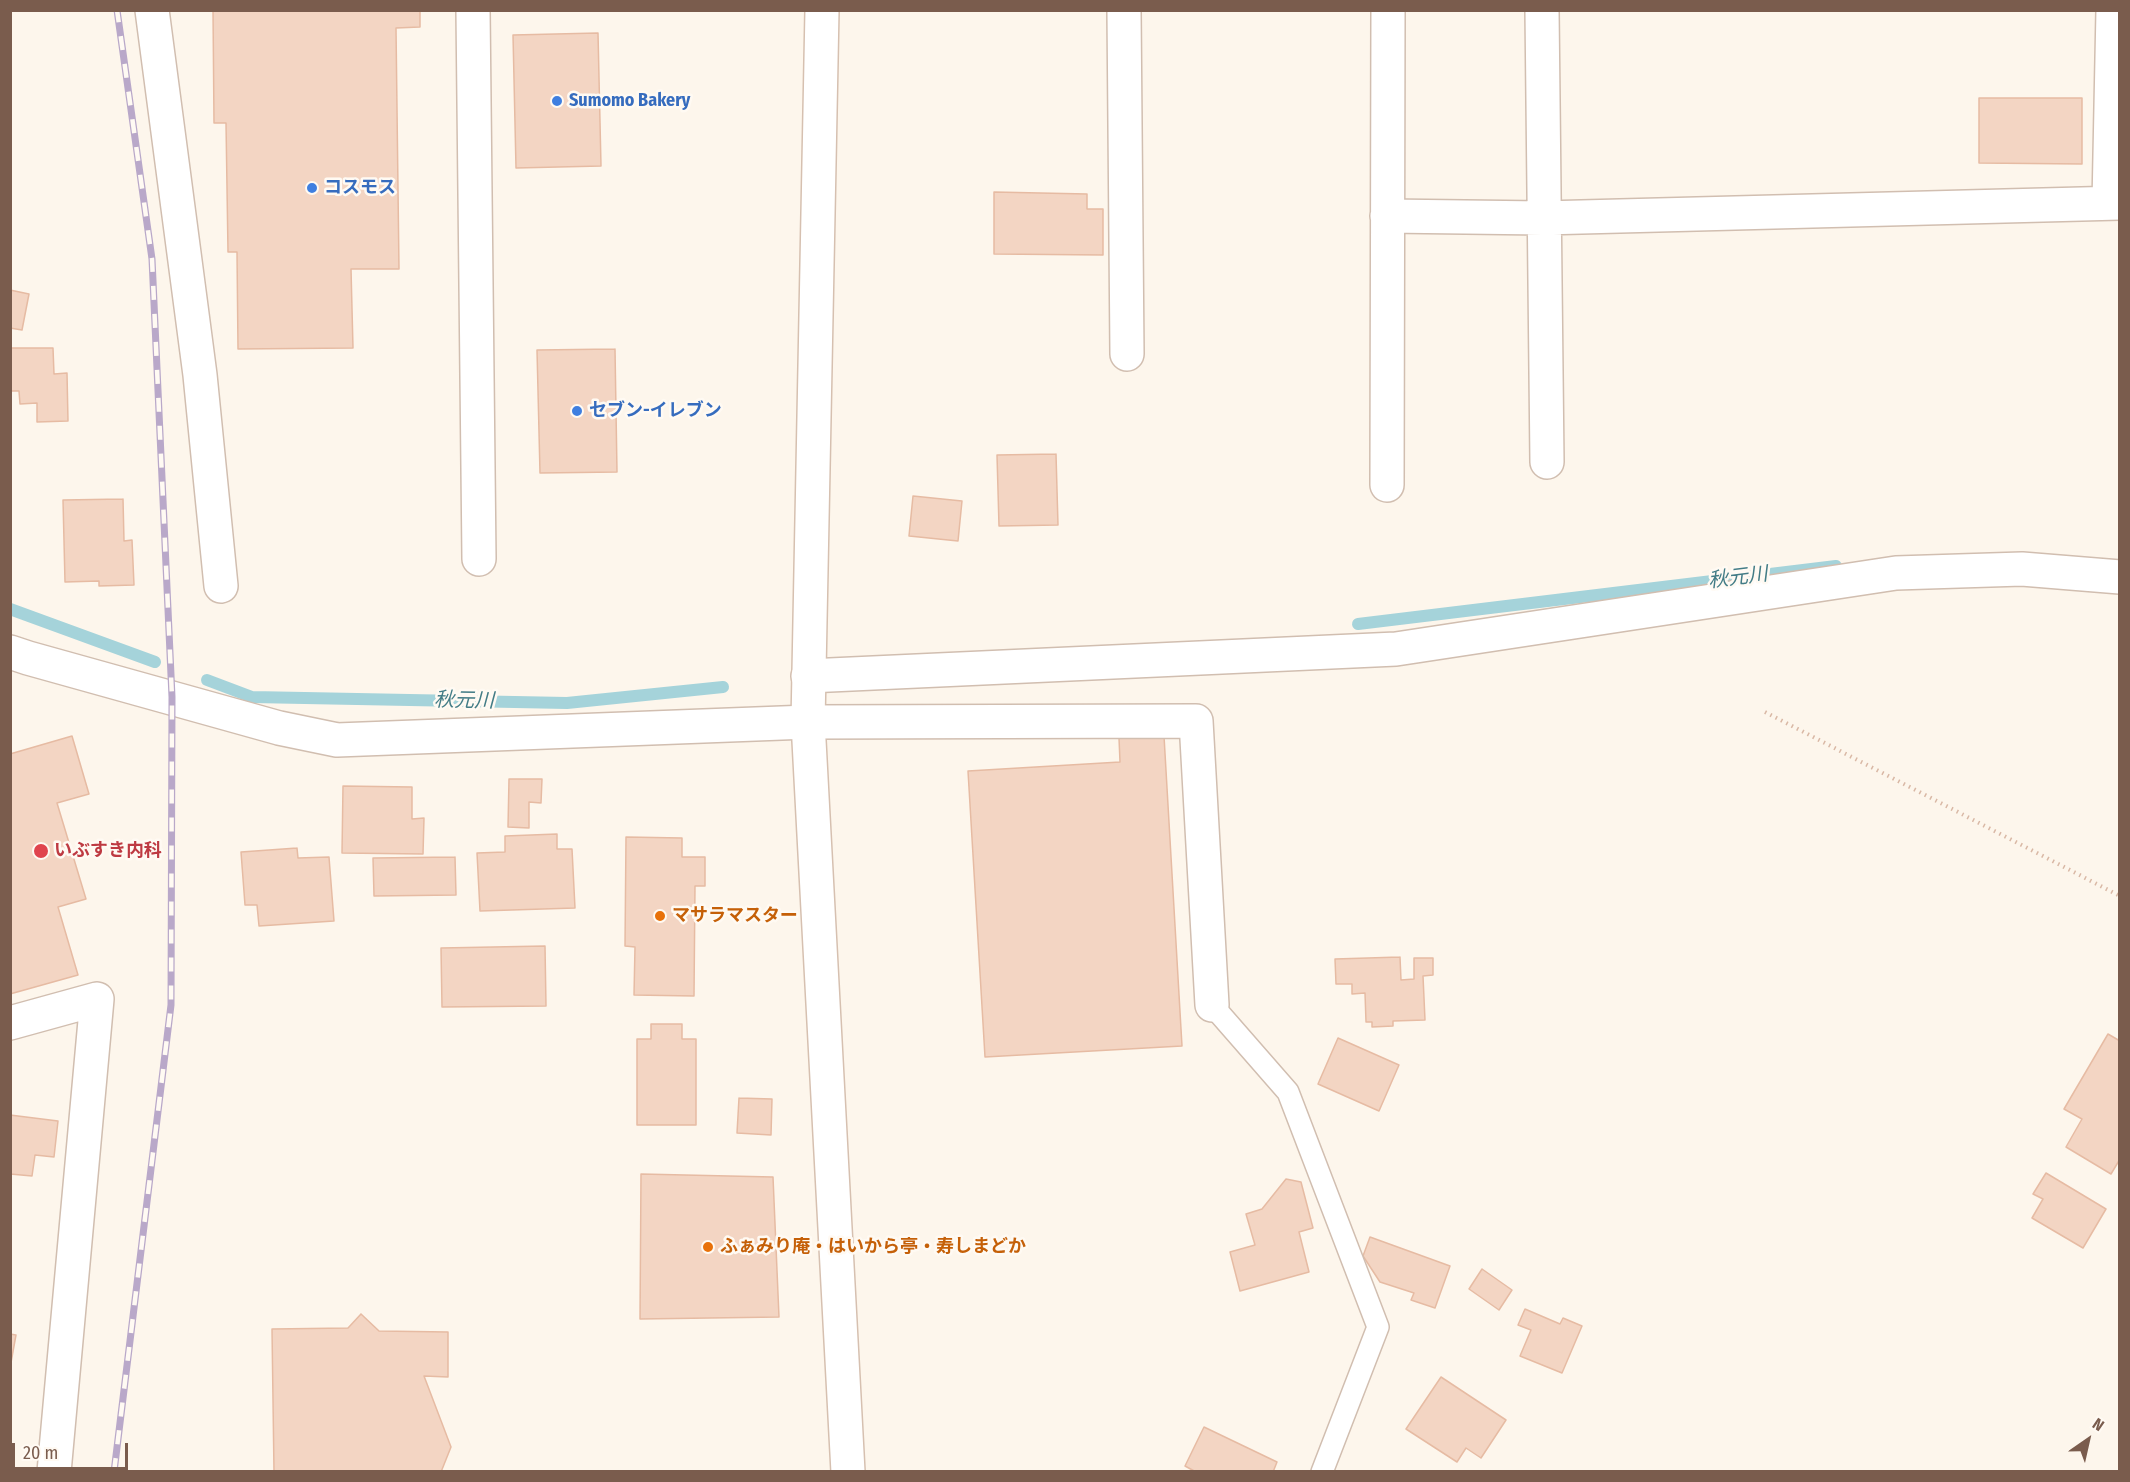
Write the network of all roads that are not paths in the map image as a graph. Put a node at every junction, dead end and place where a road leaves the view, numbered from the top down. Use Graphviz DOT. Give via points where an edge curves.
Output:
graph roads {
  1 [pos="152,10"];
  2 [pos="473,10"];
  3 [pos="822,10"];
  4 [pos="1124,10"];
  5 [pos="1388,10"];
  6 [pos="1542,10"];
  7 [pos="2113,10"];
  8 [pos="2114,203"];
  9 [pos="1387,216"];
  10 [pos="1543,218"];
  11 [pos="1127,354"];
  12 [pos="1547,462"];
  13 [pos="1387,485"];
  14 [pos="479,560"];
  15 [pos="2120,577"];
  16 [pos="221,586"];
  17 [pos="10,652"];
  18 [pos="808,676"];
  19 [pos="808,722"];
  20 [pos="1212,1005"];
  21 [pos="10,1023"];
  22 [pos="54,1472"];
  23 [pos="848,1472"];
  24 [pos="1322,1472"];
  1 -- 16 [label="street" via="200,375"];
  2 -- 14 [label="street"];
  3 -- 18 [label="street"];
  4 -- 11 [label="street"];
  5 -- 9 [label="street"];
  6 -- 10 [label="street"];
  7 -- 8 [label="street"];
  8 -- 10 [label="street"];
  9 -- 10 [label="street"];
  9 -- 13 [label="street"];
  10 -- 12 [label="street"];
  15 -- 18 [label="street" via="2022,568 1896,573 1396,649"];
  17 -- 19 [label="street" via="279,728 337,740"];
  18 -- 19 [label="street"];
  19 -- 20 [label="street" via="1196,721"];
  19 -- 23 [label="street"];
  20 -- 24 [label="lane" via="1288,1092 1378,1327"];
  21 -- 22 [label="street" via="97,999"];
}
